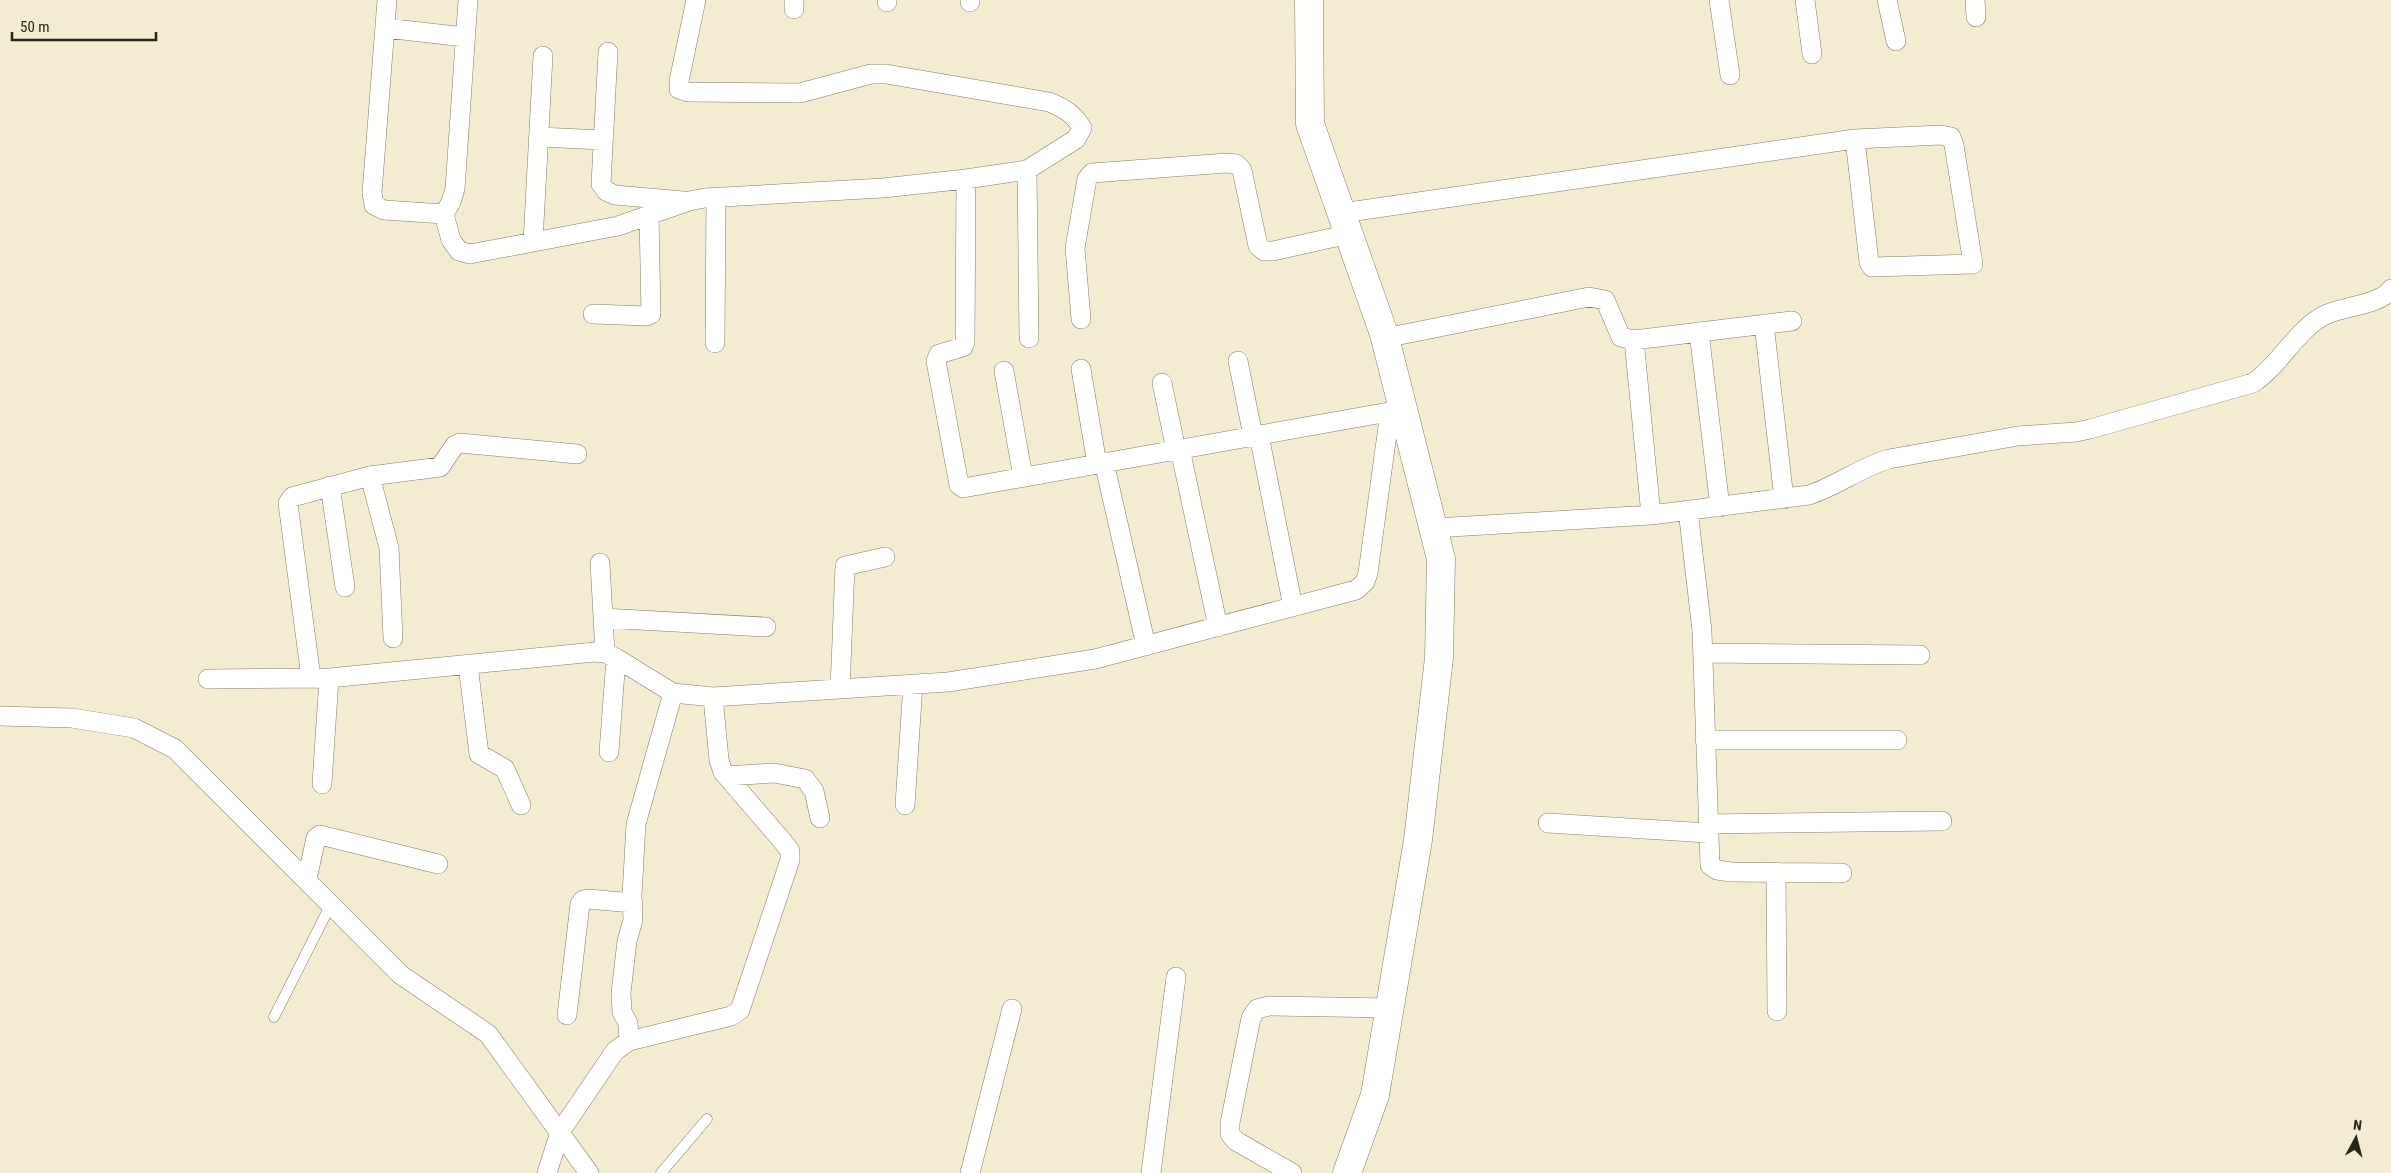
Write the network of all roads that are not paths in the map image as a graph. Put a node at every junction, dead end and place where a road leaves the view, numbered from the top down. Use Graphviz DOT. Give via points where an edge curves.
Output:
graph roads {
  1 [pos="387,0"];
  2 [pos="468,0"];
  3 [pos="696,0"];
  4 [pos="1309,0"];
  5 [pos="1719,0"];
  6 [pos="1805,0"];
  7 [pos="1887,0"];
  8 [pos="385,28"];
  9 [pos="466,36"];
  10 [pos="1896,41"];
  11 [pos="608,52"];
  12 [pos="1812,54"];
  13 [pos="543,56"];
  14 [pos="1730,75"];
  15 [pos="540,137"];
  16 [pos="1855,139"];
  17 [pos="603,140"];
  18 [pos="1027,170"];
  19 [pos="966,179"];
  20 [pos="716,198"];
  21 [pos="689,201"];
  22 [pos="444,214"];
  23 [pos="649,216"];
  24 [pos="1346,224"];
  25 [pos="532,242"];
  26 [pos="2390,292"];
  27 [pos="593,314"];
  28 [pos="1081,319"];
  29 [pos="1792,322"];
  30 [pos="1764,324"];
  31 [pos="1699,332"];
  32 [pos="1029,338"];
  33 [pos="1386,338"];
  34 [pos="1634,340"];
  35 [pos="715,343"];
  36 [pos="1238,361"];
  37 [pos="1081,369"];
  38 [pos="1004,371"];
  39 [pos="1162,383"];
  40 [pos="1397,411"];
  41 [pos="1256,436"];
  42 [pos="1178,449"];
  43 [pos="577,454"];
  44 [pos="1101,463"];
  45 [pos="370,476"];
  46 [pos="1023,477"];
  47 [pos="330,486"];
  48 [pos="1784,499"];
  49 [pos="1720,507"];
  50 [pos="1688,510"];
  51 [pos="1651,515"];
  52 [pos="1434,528"];
  53 [pos="885,557"];
  54 [pos="600,563"];
  55 [pos="345,586"];
  56 [pos="1293,607"];
  57 [pos="603,618"];
  58 [pos="766,627"];
  59 [pos="1218,627"];
  60 [pos="393,638"];
  61 [pos="1146,646"];
  62 [pos="1703,653"];
  63 [pos="610,655"];
  64 [pos="1920,655"];
  65 [pos="468,665"];
  66 [pos="320,678"];
  67 [pos="208,679"];
  68 [pos="913,684"];
  69 [pos="840,689"];
  70 [pos="673,693"];
  71 [pos="713,697"];
  72 [pos="0,716"];
  73 [pos="1706,740"];
  74 [pos="1898,740"];
  75 [pos="609,752"];
  76 [pos="727,776"];
  77 [pos="322,784"];
  78 [pos="521,805"];
  79 [pos="905,805"];
  80 [pos="820,818"];
  81 [pos="1942,821"];
  82 [pos="1548,823"];
  83 [pos="1708,828"];
  84 [pos="438,864"];
  85 [pos="1776,872"];
  86 [pos="1842,873"];
  87 [pos="307,879"];
  88 [pos="634,902"];
  89 [pos="331,904"];
  90 [pos="1176,977"];
  91 [pos="1390,1008"];
  92 [pos="1012,1009"];
  93 [pos="1777,1011"];
  94 [pos="567,1015"];
  95 [pos="274,1017"];
  96 [pos="629,1041"];
  97 [pos="707,1119"];
  98 [pos="560,1132"];
  99 [pos="547,1173"];
  100 [pos="589,1173"];
  101 [pos="661,1173"];
  102 [pos="970,1173"];
  103 [pos="1151,1173"];
  104 [pos="1292,1173"];
  105 [pos="1347,1173"];
  1 -- 8 [label="street"];
  2 -- 9 [label="street"];
  3 -- 18 [label="street" via="680,89 688,92 800,93 871,74 886,74 1049,102 1063,108 1076,118 1082,128 1076,139"];
  4 -- 24 [label="highway" via="1310,124"];
  5 -- 14 [label="street"];
  6 -- 12 [label="street"];
  7 -- 10 [label="street"];
  8 -- 9 [label="street"];
  8 -- 22 [label="street" via="372,193 374,205 384,210"];
  9 -- 22 [label="street" via="454,189 452,202"];
  11 -- 17 [label="street"];
  13 -- 15 [label="street"];
  15 -- 17 [label="street"];
  15 -- 25 [label="street"];
  16 -- 16 [label="street" via="1951,137 1973,264 1872,267"];
  16 -- 24 [label="street"];
  17 -- 21 [label="street" via="600,184 606,191 615,195"];
  18 -- 19 [label="street"];
  18 -- 32 [label="street"];
  19 -- 20 [label="street" via="883,188"];
  19 -- 46 [label="street" via="965,342 963,347 939,354 936,361 959,485 962,488"];
  20 -- 21 [label="street"];
  20 -- 35 [label="street"];
  21 -- 23 [label="street"];
  22 -- 25 [label="street" via="451,240 459,251 470,254"];
  23 -- 25 [label="street" via="618,226"];
  23 -- 27 [label="street" via="651,314"];
  24 -- 28 [label="street" via="1272,251 1264,251 1258,246 1242,170 1236,164 1092,173 1087,178 1075,238"];
  24 -- 33 [label="highway"];
  26 -- 48 [label="street" via="2315,322 2263,376 2252,383 2076,432 2018,436 1889,460 1822,491"];
  29 -- 30 [label="street"];
  30 -- 31 [label="street"];
  30 -- 48 [label="street"];
  31 -- 34 [label="street"];
  31 -- 49 [label="street"];
  33 -- 34 [label="street" via="1589,296 1605,300 1621,337"];
  33 -- 40 [label="highway"];
  34 -- 51 [label="street"];
  36 -- 41 [label="street"];
  37 -- 44 [label="street"];
  38 -- 46 [label="street"];
  39 -- 42 [label="street"];
  40 -- 41 [label="street"];
  40 -- 52 [label="highway"];
  40 -- 56 [label="street" via="1365,582 1356,590"];
  41 -- 42 [label="street"];
  41 -- 56 [label="street"];
  42 -- 44 [label="street"];
  42 -- 59 [label="street"];
  43 -- 45 [label="street" via="460,443 455,445 440,467"];
  44 -- 46 [label="street"];
  44 -- 61 [label="street"];
  45 -- 47 [label="street"];
  45 -- 60 [label="street" via="389,548"];
  47 -- 55 [label="street"];
  47 -- 66 [label="street" via="292,497 288,503"];
  48 -- 49 [label="street"];
  49 -- 50 [label="street"];
  50 -- 51 [label="street"];
  50 -- 62 [label="street"];
  51 -- 52 [label="street"];
  52 -- 91 [label="highway" via="1441,559 1439,658 1418,840"];
  53 -- 69 [label="street" via="845,566"];
  54 -- 57 [label="street"];
  56 -- 59 [label="street"];
  57 -- 58 [label="street"];
  57 -- 63 [label="street"];
  59 -- 61 [label="street"];
  61 -- 68 [label="street" via="1077,663 965,680"];
  62 -- 64 [label="street"];
  62 -- 73 [label="street"];
  63 -- 65 [label="street"];
  63 -- 70 [label="street"];
  63 -- 75 [label="street"];
  65 -- 66 [label="street"];
  65 -- 78 [label="street" via="479,754 505,770"];
  66 -- 67 [label="street"];
  66 -- 77 [label="street"];
  68 -- 69 [label="street"];
  68 -- 79 [label="street"];
  69 -- 71 [label="street"];
  70 -- 71 [label="street"];
  70 -- 88 [label="street" via="637,819"];
  71 -- 76 [label="street" via="719,760"];
  72 -- 87 [label="street" via="72,718 134,728 175,749"];
  73 -- 74 [label="street"];
  73 -- 83 [label="street"];
  76 -- 80 [label="street" via="774,773 805,779 814,791"];
  76 -- 96 [label="street" via="790,851 790,860 744,1002 740,1010 731,1016"];
  81 -- 83 [label="street"];
  82 -- 83 [label="street"];
  83 -- 85 [label="street" via="1710,865 1717,870"];
  84 -- 87 [label="street" via="320,834 316,838"];
  85 -- 86 [label="street"];
  85 -- 93 [label="street"];
  87 -- 89 [label="street"];
  88 -- 94 [label="street" via="588,899 580,904"];
  88 -- 96 [label="street" via="621,993"];
  89 -- 95 [label="lane"];
  89 -- 98 [label="street" via="401,975 488,1034"];
  90 -- 103 [label="street"];
  91 -- 104 [label="street" via="1269,1006 1257,1009 1251,1018 1230,1134 1236,1141"];
  91 -- 105 [label="highway" via="1375,1095"];
  92 -- 102 [label="street"];
  96 -- 98 [label="street" via="615,1051"];
  97 -- 101 [label="lane"];
  98 -- 99 [label="street"];
  98 -- 100 [label="street"];
}
